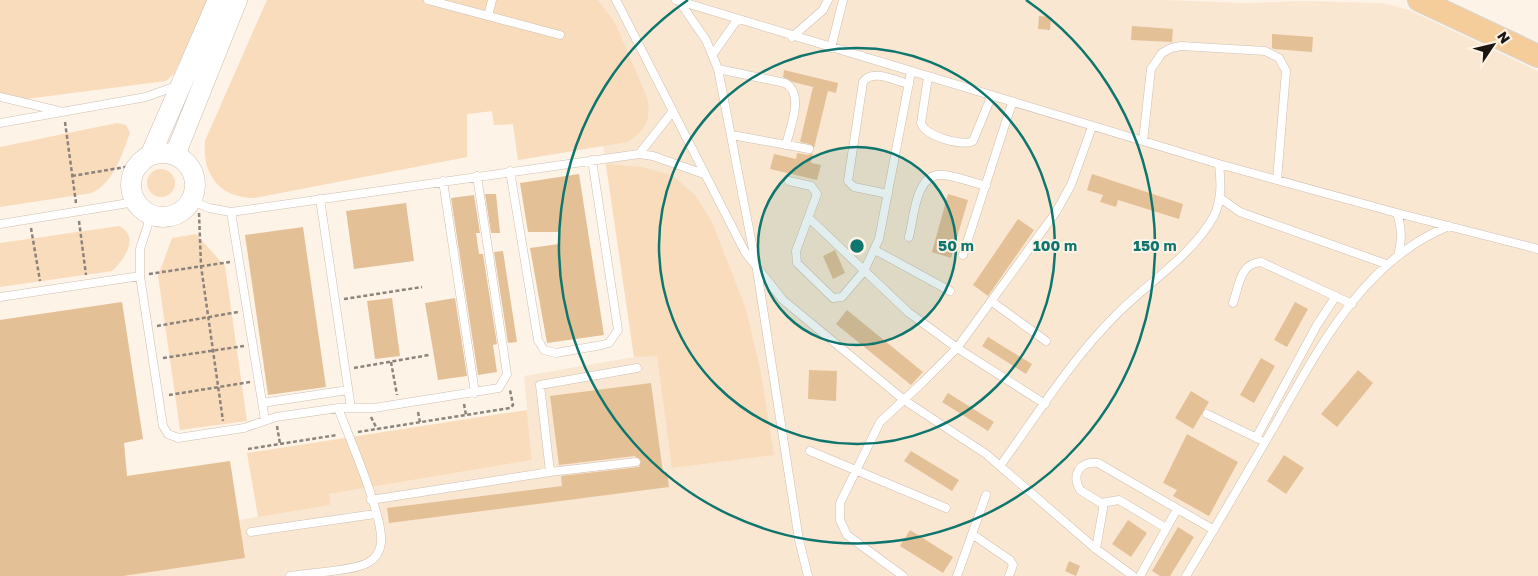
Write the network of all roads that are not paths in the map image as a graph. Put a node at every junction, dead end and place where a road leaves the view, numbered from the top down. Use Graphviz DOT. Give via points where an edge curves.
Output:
graph roads {
  1 [pos="218,0"];
  2 [pos="237,0"];
  3 [pos="428,0"];
  4 [pos="492,0"];
  5 [pos="616,0"];
  6 [pos="677,0"];
  7 [pos="843,0"];
  8 [pos="1420,0"];
  9 [pos="1455,0"];
  10 [pos="827,2"];
  11 [pos="840,10"];
  12 [pos="488,16"];
  13 [pos="737,20"];
  14 [pos="560,35"];
  15 [pos="792,37"];
  16 [pos="1538,39"];
  17 [pos="831,48"];
  18 [pos="713,54"];
  19 [pos="1538,56"];
  20 [pos="718,69"];
  21 [pos="911,72"];
  22 [pos="928,77"];
  23 [pos="182,82"];
  24 [pos="909,84"];
  25 [pos="0,97"];
  26 [pos="991,97"];
  27 [pos="1012,103"];
  28 [pos="64,112"];
  29 [pos="673,112"];
  30 [pos="0,123"];
  31 [pos="1092,126"];
  32 [pos="732,135"];
  33 [pos="1143,142"];
  34 [pos="786,145"];
  35 [pos="809,149"];
  36 [pos="175,154"];
  37 [pos="639,154"];
  38 [pos="144,160"];
  39 [pos="592,160"];
  40 [pos="1219,164"];
  41 [pos="510,172"];
  42 [pos="704,174"];
  43 [pos="477,176"];
  44 [pos="1277,180"];
  45 [pos="442,181"];
  46 [pos="789,181"];
  47 [pos="986,186"];
  48 [pos="888,194"];
  49 [pos="1220,198"];
  50 [pos="320,199"];
  51 [pos="135,202"];
  52 [pos="195,202"];
  53 [pos="231,212"];
  54 [pos="1397,213"];
  55 [pos="151,215"];
  56 [pos="809,218"];
  57 [pos="0,224"];
  58 [pos="1450,225"];
  59 [pos="909,237"];
  60 [pos="1538,249"];
  61 [pos="875,250"];
  62 [pos="964,255"];
  63 [pos="1398,256"];
  64 [pos="1386,264"];
  65 [pos="757,270"];
  66 [pos="864,271"];
  67 [pos="140,276"];
  68 [pos="950,291"];
  69 [pos="1336,296"];
  70 [pos="0,297"];
  71 [pos="991,301"];
  72 [pos="1233,303"];
  73 [pos="1352,304"];
  74 [pos="1046,340"];
  75 [pos="957,348"];
  76 [pos="637,368"];
  77 [pos="348,390"];
  78 [pos="475,393"];
  79 [pos="904,400"];
  80 [pos="262,403"];
  81 [pos="1045,404"];
  82 [pos="338,408"];
  83 [pos="352,408"];
  84 [pos="1207,414"];
  85 [pos="265,420"];
  86 [pos="1256,438"];
  87 [pos="1265,442"];
  88 [pos="810,451"];
  89 [pos="636,462"];
  90 [pos="1000,466"];
  91 [pos="855,470"];
  92 [pos="550,472"];
  93 [pos="986,495"];
  94 [pos="372,500"];
  95 [pos="1104,503"];
  96 [pos="946,508"];
  97 [pos="1177,509"];
  98 [pos="375,514"];
  99 [pos="1166,528"];
  100 [pos="1214,530"];
  101 [pos="251,532"];
  102 [pos="972,534"];
  103 [pos="1096,549"];
  104 [pos="290,576"];
  105 [pos="808,576"];
  106 [pos="904,576"];
  107 [pos="957,576"];
  108 [pos="1009,576"];
  109 [pos="1133,576"];
  110 [pos="1140,576"];
  111 [pos="1186,576"];
  1 -- 23 [label="street"];
  2 -- 36 [label="street"];
  3 -- 12 [label="lane"];
  4 -- 12 [label="lane"];
  5 -- 29 [label="lane"];
  6 -- 13 [label="lane"];
  6 -- 18 [label="lane"];
  7 -- 11 [label="lane"];
  8 -- 19 [label="main road"];
  9 -- 16 [label="main road"];
  10 -- 11 [label="lane"];
  10 -- 15 [label="lane"];
  11 -- 17 [label="lane"];
  12 -- 14 [label="lane"];
  13 -- 15 [label="lane"];
  13 -- 18 [label="lane"];
  15 -- 17 [label="lane"];
  17 -- 21 [label="lane"];
  18 -- 20 [label="lane"];
  20 -- 32 [label="lane"];
  20 -- 34 [label="lane" via="784,83 793,88 796,99"];
  21 -- 22 [label="lane"];
  21 -- 24 [label="lane"];
  22 -- 26 [label="lane"];
  22 -- 26 [label="lane" via="921,123 929,134 965,144 973,141"];
  23 -- 28 [label="lane" via="146,97"];
  23 -- 38 [label="street"];
  24 -- 48 [label="lane"];
  24 -- 48 [label="lane" via="873,75 863,82 848,181 854,187"];
  25 -- 28 [label="lane"];
  26 -- 27 [label="lane"];
  27 -- 31 [label="lane"];
  27 -- 47 [label="lane"];
  28 -- 30 [label="lane"];
  29 -- 37 [label="lane"];
  29 -- 42 [label="lane"];
  31 -- 33 [label="lane"];
  31 -- 71 [label="lane" via="1064,199"];
  32 -- 34 [label="lane"];
  32 -- 65 [label="lane"];
  33 -- 40 [label="lane"];
  33 -- 44 [label="lane" via="1151,69 1162,53 1181,46 1265,51 1278,58 1286,71"];
  34 -- 35 [label="lane"];
  36 -- 38 [label="street" via="159,152"];
  36 -- 52 [label="street" via="193,174"];
  37 -- 39 [label="lane"];
  37 -- 42 [label="lane"];
  38 -- 51 [label="street" via="130,183"];
  39 -- 41 [label="lane"];
  39 -- 41 [label="lane" via="618,330 609,342 602,345 556,353 544,350 538,340"];
  40 -- 44 [label="lane"];
  40 -- 49 [label="lane"];
  41 -- 43 [label="lane"];
  42 -- 65 [label="lane"];
  43 -- 45 [label="lane"];
  43 -- 78 [label="lane" via="507,374 499,388"];
  44 -- 54 [label="lane"];
  45 -- 50 [label="lane"];
  45 -- 78 [label="lane"];
  46 -- 56 [label="lane" via="816,190 817,197"];
  47 -- 59 [label="lane" via="943,175 926,180 920,190"];
  47 -- 62 [label="lane"];
  48 -- 61 [label="lane"];
  49 -- 64 [label="lane" via="1240,212"];
  49 -- 81 [label="lane" via="1214,215 1191,246 1116,315 1088,346"];
  50 -- 53 [label="lane"];
  50 -- 77 [label="lane"];
  51 -- 55 [label="street"];
  51 -- 57 [label="lane"];
  52 -- 53 [label="lane"];
  52 -- 55 [label="street" via="174,216"];
  53 -- 80 [label="lane"];
  54 -- 58 [label="lane"];
  54 -- 63 [label="lane" via="1402,242"];
  55 -- 67 [label="lane" via="140,250"];
  56 -- 66 [label="lane"];
  56 -- 66 [label="lane" via="796,251 799,267 833,298 846,294"];
  58 -- 60 [label="lane"];
  58 -- 63 [label="lane" via="1427,235"];
  61 -- 66 [label="lane"];
  61 -- 68 [label="lane"];
  63 -- 64 [label="lane"];
  64 -- 73 [label="lane"];
  65 -- 79 [label="lane" via="795,312"];
  65 -- 105 [label="lane" via="799,540"];
  66 -- 75 [label="lane" via="908,312"];
  67 -- 70 [label="lane"];
  67 -- 85 [label="lane" via="163,426 168,434 178,438 225,431"];
  69 -- 72 [label="lane" via="1268,264 1255,262 1244,270"];
  69 -- 73 [label="lane"];
  69 -- 86 [label="lane"];
  71 -- 74 [label="lane"];
  71 -- 75 [label="lane"];
  73 -- 87 [label="lane" via="1318,351"];
  75 -- 79 [label="lane"];
  75 -- 81 [label="lane"];
  76 -- 92 [label="lane" via="540,385"];
  77 -- 80 [label="lane"];
  77 -- 83 [label="lane"];
  78 -- 83 [label="lane"];
  79 -- 90 [label="lane"];
  79 -- 91 [label="lane" via="880,422"];
  80 -- 85 [label="lane"];
  81 -- 90 [label="lane"];
  82 -- 83 [label="lane"];
  82 -- 85 [label="lane"];
  82 -- 94 [label="lane"];
  84 -- 86 [label="lane"];
  86 -- 87 [label="lane"];
  87 -- 100 [label="lane"];
  88 -- 91 [label="lane"];
  89 -- 92 [label="lane"];
  90 -- 103 [label="lane"];
  91 -- 96 [label="lane"];
  91 -- 106 [label="lane" via="840,503 843,528 847,535"];
  92 -- 94 [label="lane"];
  93 -- 102 [label="lane"];
  94 -- 98 [label="lane"];
  95 -- 97 [label="lane" via="1080,490 1076,476 1084,465 1098,463"];
  95 -- 99 [label="lane" via="1119,500"];
  95 -- 103 [label="lane"];
  97 -- 99 [label="lane"];
  97 -- 100 [label="lane"];
  98 -- 101 [label="lane"];
  98 -- 104 [label="lane" via="381,542 376,557 370,562"];
  99 -- 110 [label="lane"];
  100 -- 111 [label="lane"];
  102 -- 107 [label="lane"];
  102 -- 108 [label="lane" via="1006,555 1013,565"];
  103 -- 109 [label="lane"];
}
